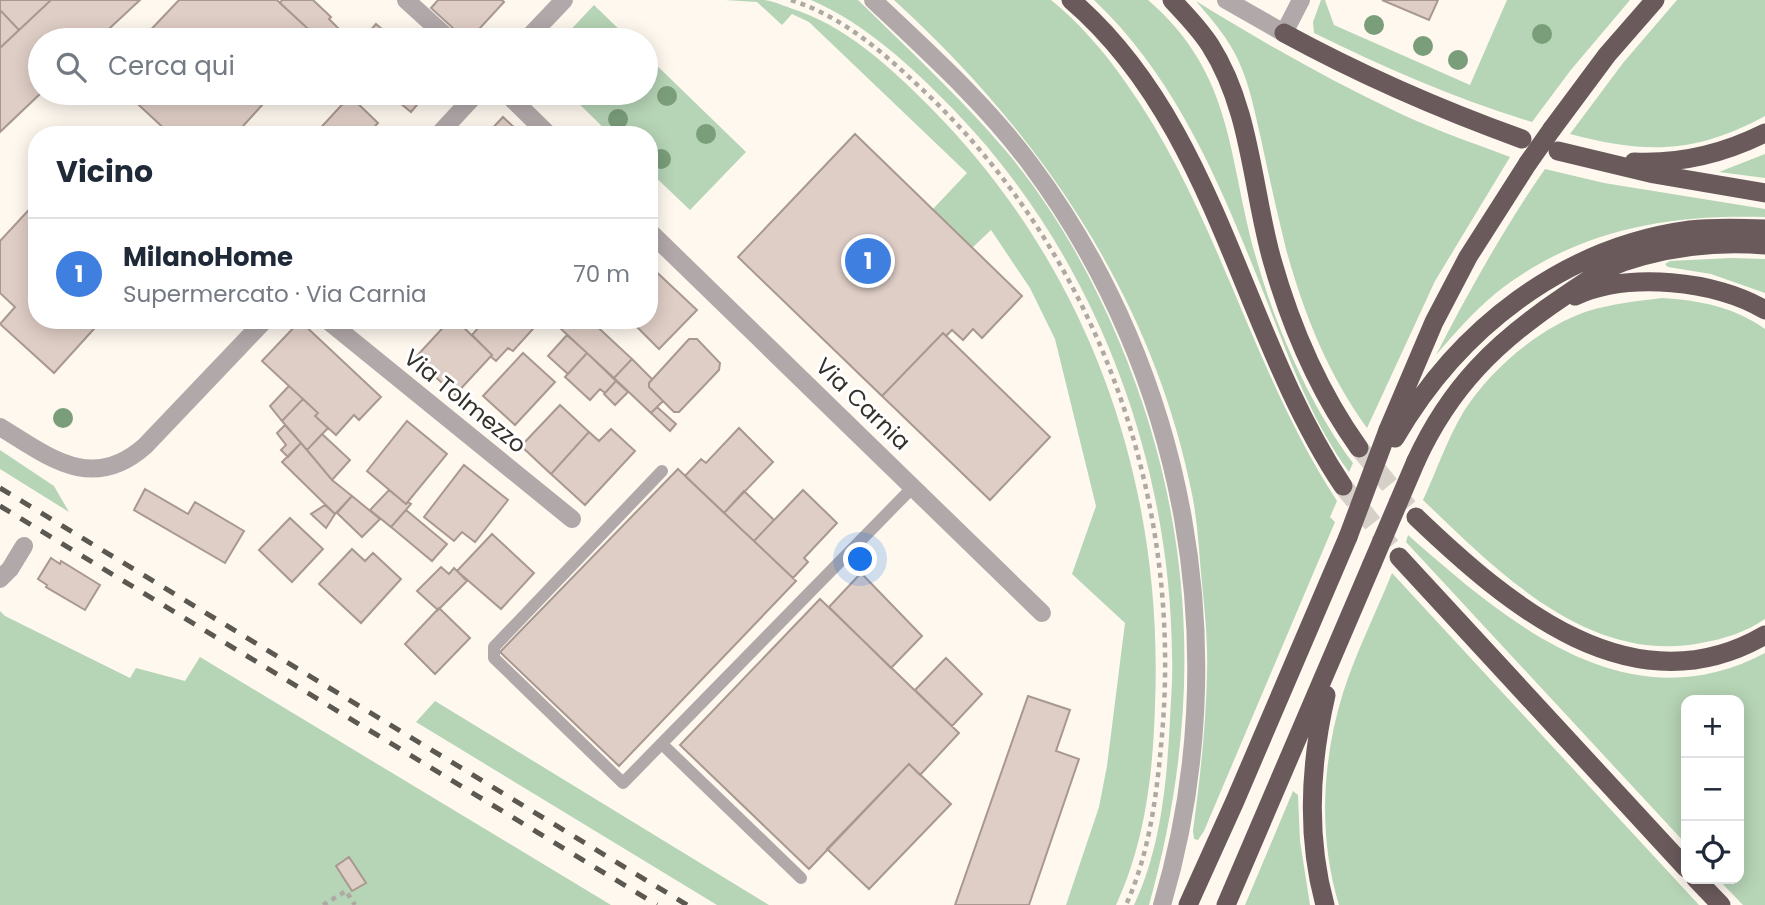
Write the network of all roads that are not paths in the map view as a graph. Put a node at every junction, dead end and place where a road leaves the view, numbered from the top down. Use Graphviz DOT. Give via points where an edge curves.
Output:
graph roads {
  1 [pos="407,0"];
  2 [pos="564,0"];
  3 [pos="873,0"];
  4 [pos="1071,0"];
  5 [pos="1172,0"];
  6 [pos="1226,0"];
  7 [pos="1300,0"];
  8 [pos="1655,0"];
  9 [pos="437,28"];
  10 [pos="537,28"];
  11 [pos="1284,33"];
  12 [pos="466,105"];
  13 [pos="518,105"];
  14 [pos="446,126"];
  15 [pos="540,126"];
  16 [pos="1765,133"];
  17 [pos="1522,139"];
  18 [pos="1558,151"];
  19 [pos="1596,160"];
  20 [pos="1765,193"];
  21 [pos="1765,229"];
  22 [pos="658,240"];
  23 [pos="1765,244"];
  24 [pos="1765,310"];
  25 [pos="1542,311"];
  26 [pos="256,329"];
  27 [pos="338,329"];
  28 [pos="0,427"];
  29 [pos="1392,434"];
  30 [pos="1359,448"];
  31 [pos="663,471"];
  32 [pos="1343,486"];
  33 [pos="913,487"];
  34 [pos="1416,517"];
  35 [pos="572,519"];
  36 [pos="24,547"];
  37 [pos="1399,557"];
  38 [pos="0,579"];
  39 [pos="1042,612"];
  40 [pos="1765,635"];
  41 [pos="1341,638"];
  42 [pos="662,744"];
  43 [pos="1681,863"];
  44 [pos="801,878"];
  45 [pos="1701,884"];
  46 [pos="1162,905"];
  47 [pos="1188,905"];
  48 [pos="1226,905"];
  49 [pos="1325,905"];
  50 [pos="1721,905"];
  1 -- 9 [label="street"];
  2 -- 10 [label="street"];
  3 -- 46 [label="street" via="989,115 1030,163 1065,215 1120,316 1165,434 1189,560 1195,692 1186,787"];
  4 -- 32 [label="highway" via="1110,40 1164,114 1222,228 1294,400"];
  5 -- 30 [label="highway" via="1210,45 1228,82 1243,126 1281,289 1326,398"];
  6 -- 11 [label="street"];
  7 -- 11 [label="street"];
  8 -- 29 [label="highway, bridge" via="1552,129 1468,257 1434,322"];
  11 -- 17 [label="highway" via="1402,93"];
  12 -- 14 [label="street"];
  13 -- 15 [label="street"];
  16 -- 19 [label="highway" via="1714,153 1673,160"];
  18 -- 19 [label="highway"];
  19 -- 20 [label="highway"];
  21 -- 29 [label="highway" via="1692,230 1656,236 1578,263 1535,286 1468,342"];
  22 -- 33 [label="street, Via Carnia"];
  23 -- 25 [label="highway" via="1704,245 1620,263"];
  24 -- 25 [label="highway" via="1699,285 1663,282 1580,294"];
  25 -- 41 [label="highway, bridge" via="1487,356 1444,408 1416,461"];
  26 -- 28 [label="street" via="135,455 110,467 84,469 58,462"];
  27 -- 35 [label="street, Via Tolmezzo"];
  29 -- 47 [label="highway, bridge"];
  31 -- 42 [label="lane" via="494,647 494,658 623,783"];
  33 -- 39 [label="street, Via Carnia"];
  33 -- 42 [label="lane"];
  34 -- 40 [label="highway" via="1514,601 1590,645 1644,660 1676,662 1720,654"];
  36 -- 38 [label="street"];
  37 -- 43 [label="highway"];
  41 -- 48 [label="highway"];
  41 -- 49 [label="highway" via="1322,712 1312,782 1314,843"];
  42 -- 44 [label="lane"];
  45 -- 50 [label="highway"];
}
